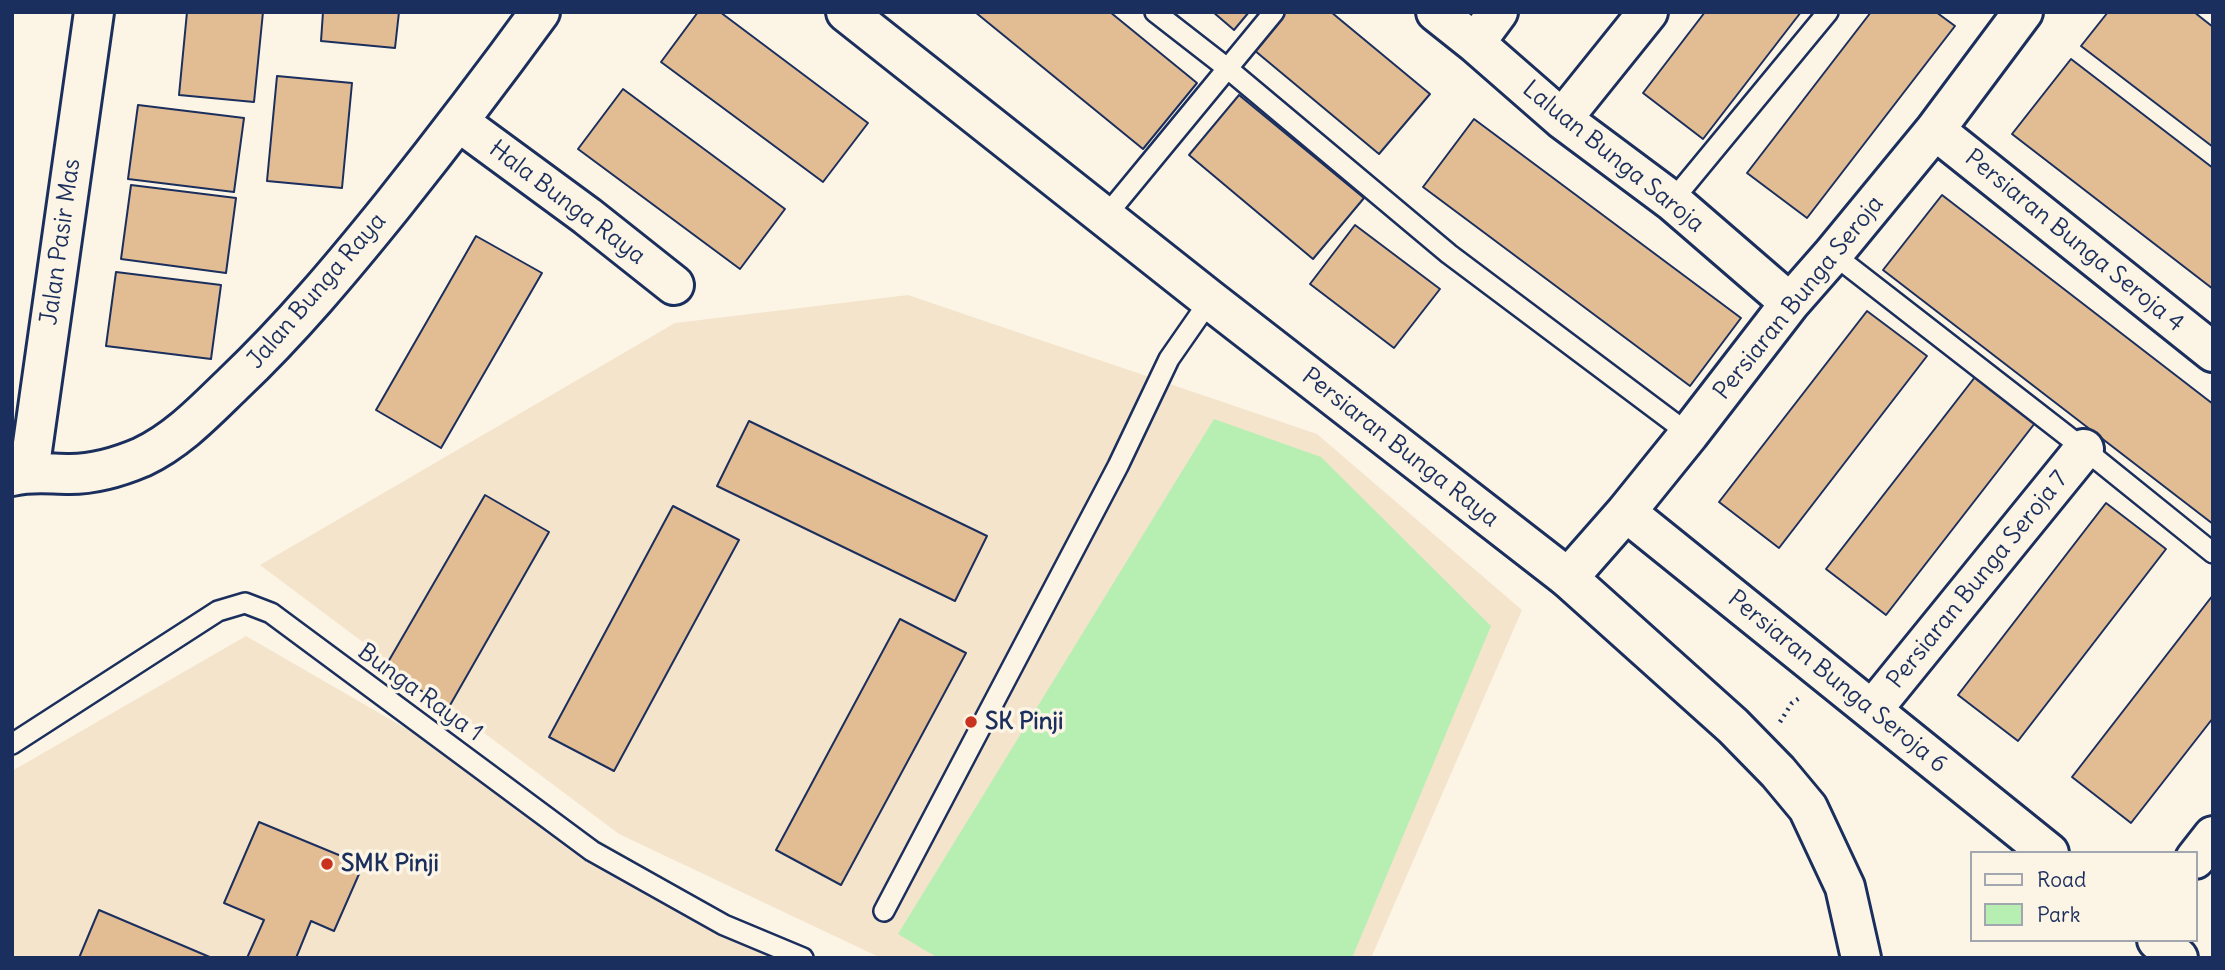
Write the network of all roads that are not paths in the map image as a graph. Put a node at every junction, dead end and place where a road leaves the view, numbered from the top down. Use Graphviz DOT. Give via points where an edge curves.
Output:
graph roads {
  1 [pos="93,12"];
  2 [pos="540,12"];
  3 [pos="846,12"];
  4 [pos="1155,12"];
  5 [pos="1274,12"];
  6 [pos="1436,12"];
  7 [pos="1498,12"];
  8 [pos="1647,12"];
  9 [pos="1828,12"];
  10 [pos="2022,13"];
  11 [pos="1475,43"];
  12 [pos="1227,68"];
  13 [pos="1563,119"];
  14 [pos="459,122"];
  15 [pos="1935,130"];
  16 [pos="1672,201"];
  17 [pos="1105,218"];
  18 [pos="1833,254"];
  19 [pos="674,285"];
  20 [pos="1210,300"];
  21 [pos="1790,303"];
  22 [pos="2213,352"];
  23 [pos="1689,434"];
  24 [pos="2084,449"];
  25 [pos="18,469"];
  26 [pos="1626,512"];
  27 [pos="2213,553"];
  28 [pos="1568,578"];
  29 [pos="1872,710"];
  30 [pos="12,744"];
  31 [pos="2213,836"];
  32 [pos="2047,851"];
  33 [pos="2197,856"];
  34 [pos="884,911"];
  35 [pos="2159,942"];
  36 [pos="803,958"];
  37 [pos="1861,958"];
  38 [pos="2178,958"];
  1 -- 25 [label="street, Jalan Pasir Mas"];
  2 -- 14 [label="street, Jalan Bunga Raya"];
  3 -- 17 [label="street, Persiaran Bunga Raya"];
  4 -- 12 [label="lane"];
  5 -- 12 [label="lane"];
  6 -- 11 [label="street, Laluan Bunga Saroja"];
  7 -- 11 [label="street"];
  8 -- 13 [label="street"];
  9 -- 16 [label="lane"];
  10 -- 15 [label="street, Persiaran Bunga Seroja"];
  11 -- 13 [label="street, Laluan Bunga Saroja"];
  12 -- 17 [label="lane"];
  12 -- 23 [label="lane" via="1449,254"];
  13 -- 16 [label="street, Laluan Bunga Saroja"];
  14 -- 19 [label="street, Hala Bunga Raya"];
  14 -- 25 [label="street, Jalan Bunga Raya" via="326,288 172,440 118,466 73,474"];
  15 -- 18 [label="street, Persiaran Bunga Seroja"];
  15 -- 22 [label="street, Persiaran Bunga Seroja 4"];
  16 -- 21 [label="street, Laluan Bunga Saroja"];
  17 -- 20 [label="street, Persiaran Bunga Raya"];
  18 -- 21 [label="street, Persiaran Bunga Seroja"];
  18 -- 24 [label="lane"];
  20 -- 28 [label="street, Persiaran Bunga Raya"];
  20 -- 34 [label="lane" via="1170,359"];
  21 -- 23 [label="street, Persiaran Bunga Seroja"];
  23 -- 26 [label="street, Persiaran Bunga Seroja"];
  24 -- 27 [label="lane"];
  24 -- 29 [label="street, Persiaran Bunga Seroja 7"];
  26 -- 28 [label="street, Persiaran Bunga Seroja"];
  26 -- 29 [label="street, Persiaran Bunga Seroja 6"];
  28 -- 37 [label="street, Persiaran Bunga Raya" via="1733,726 1808,808 1845,887"];
  29 -- 32 [label="street, Persiaran Bunga Seroja 6"];
  30 -- 36 [label="lane, Bunga Raya 1" via="219,611 245,603 271,614 592,851 724,925"];
  31 -- 33 [label="street"];
  35 -- 38 [label="street"];
}
